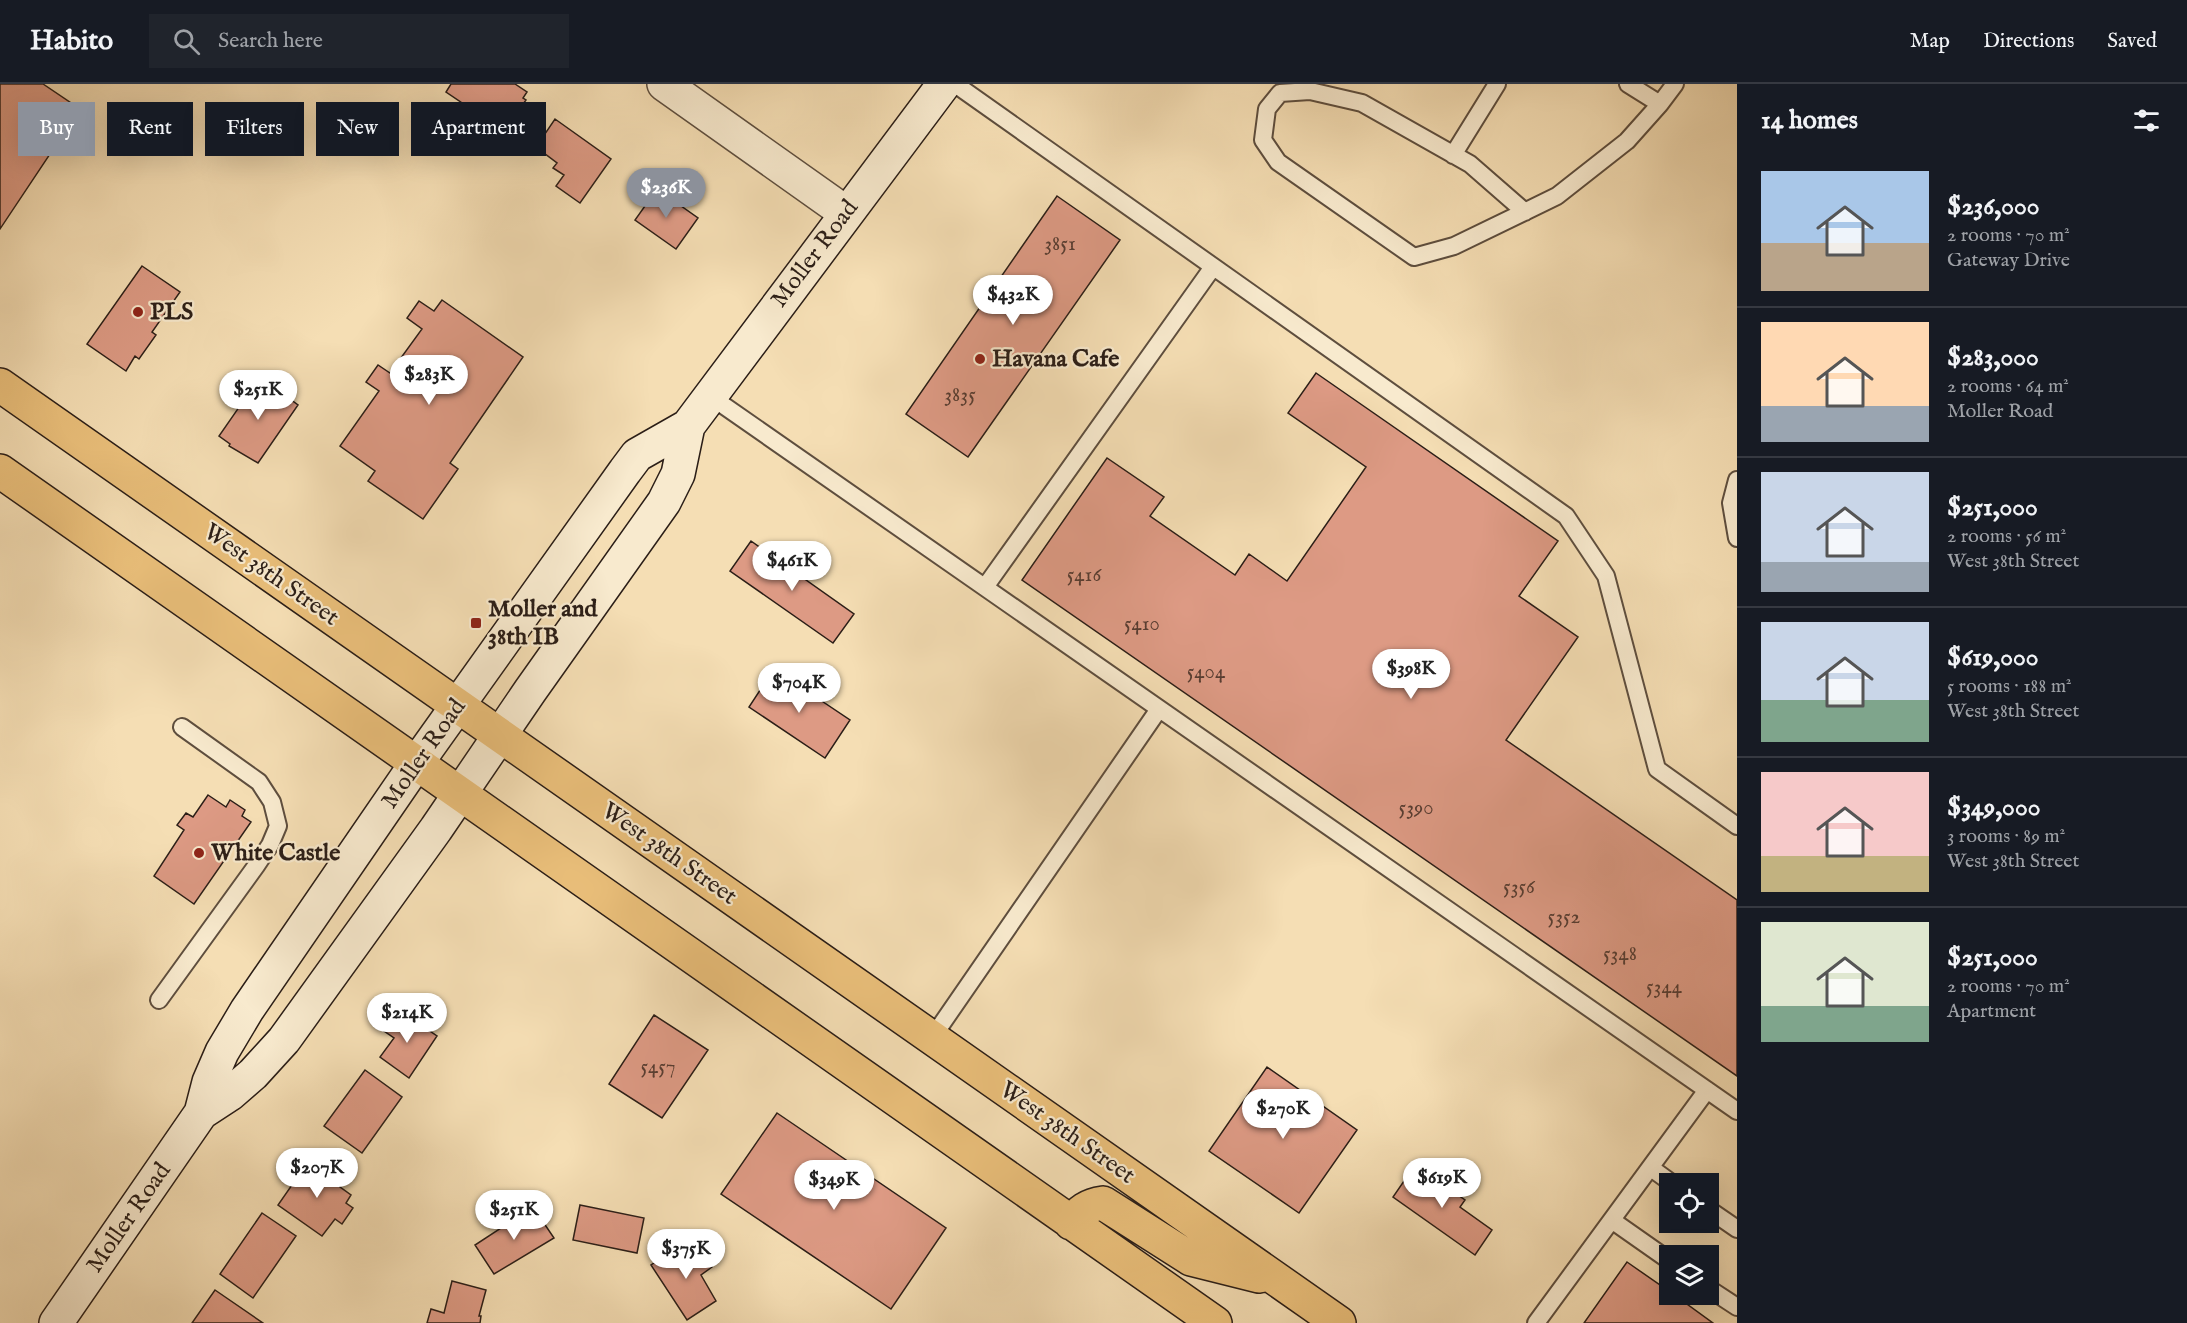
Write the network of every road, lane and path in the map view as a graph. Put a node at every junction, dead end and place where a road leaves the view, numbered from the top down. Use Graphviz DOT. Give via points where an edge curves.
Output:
graph roads {
  1 [pos="664,84"];
  2 [pos="944,84"];
  3 [pos="955,84"];
  4 [pos="1497,84"];
  5 [pos="1628,84"];
  6 [pos="1675,84"];
  7 [pos="1660,104"];
  8 [pos="1453,155"];
  9 [pos="1525,212"];
  10 [pos="846,213"];
  11 [pos="1213,267"];
  12 [pos="0,385"];
  13 [pos="710,396"];
  14 [pos="688,426"];
  15 [pos="0,471"];
  16 [pos="1737,480"];
  17 [pos="1737,538"];
  18 [pos="985,587"];
  19 [pos="458,706"];
  20 [pos="1159,709"];
  21 [pos="182,727"];
  22 [pos="500,735"];
  23 [pos="416,764"];
  24 [pos="460,794"];
  25 [pos="1737,825"];
  26 [pos="159,1000"];
  27 [pos="932,1038"];
  28 [pos="1707,1090"];
  29 [pos="1737,1111"];
  30 [pos="201,1113"];
  31 [pos="1651,1168"];
  32 [pos="1659,1174"];
  33 [pos="1719,1217"];
  34 [pos="1613,1221"];
  35 [pos="1071,1223"];
  36 [pos="1737,1229"];
  37 [pos="1659,1253"];
  38 [pos="1278,1281"];
  39 [pos="1719,1295"];
  40 [pos="1737,1307"];
  41 [pos="56,1323"];
  42 [pos="1215,1323"];
  43 [pos="1339,1323"];
  44 [pos="1536,1323"];
  1 -- 10 [label="main road"];
  2 -- 10 [label="main road, Moller Road"];
  3 -- 11 [label="lane"];
  4 -- 8 [label="lane"];
  5 -- 7 [label="lane"];
  6 -- 7 [label="lane"];
  7 -- 9 [label="lane" via="1627,141 1557,196"];
  8 -- 9 [label="lane"];
  8 -- 9 [label="lane" via="1362,104 1310,91 1280,93 1267,109 1263,140 1278,162 1414,257 1454,246"];
  10 -- 13 [label="main road, Moller Road"];
  11 -- 18 [label="lane"];
  11 -- 25 [label="lane" via="1566,516 1606,576 1657,769"];
  12 -- 19 [label="main road, West 38th Street"];
  13 -- 14 [label="main road, Moller Road"];
  13 -- 18 [label="lane"];
  14 -- 19 [label="main road, Moller Road" via="637,455"];
  14 -- 22 [label="main road, Moller Road" via="678,474 664,502"];
  15 -- 23 [label="main road"];
  16 -- 17 [label="lane" via="1731,503"];
  18 -- 20 [label="lane"];
  19 -- 22 [label="main road, West 38th Street"];
  19 -- 23 [label="main road, Moller Road"];
  20 -- 27 [label="lane"];
  20 -- 28 [label="lane"];
  21 -- 26 [label="lane" via="259,782 272,802 278,826 256,866"];
  22 -- 24 [label="main road, Moller Road"];
  22 -- 27 [label="main road, West 38th Street"];
  23 -- 24 [label="main road"];
  23 -- 30 [label="main road, Moller Road" via="247,1010 222,1052"];
  24 -- 30 [label="main road, Moller Road" via="284,1040 253,1074"];
  24 -- 35 [label="main road"];
  27 -- 38 [label="main road, West 38th Street"];
  28 -- 29 [label="lane"];
  28 -- 31 [label="lane"];
  30 -- 41 [label="main road, Moller Road"];
  31 -- 32 [label="lane"];
  31 -- 34 [label="lane"];
  33 -- 36 [label="lane"];
  34 -- 37 [label="lane"];
  34 -- 44 [label="lane"];
  35 -- 38 [label="main road" via="1080,1212 1103,1203 1191,1259"];
  35 -- 42 [label="main road"];
  38 -- 43 [label="main road, West 38th Street"];
  39 -- 40 [label="lane"];
}
